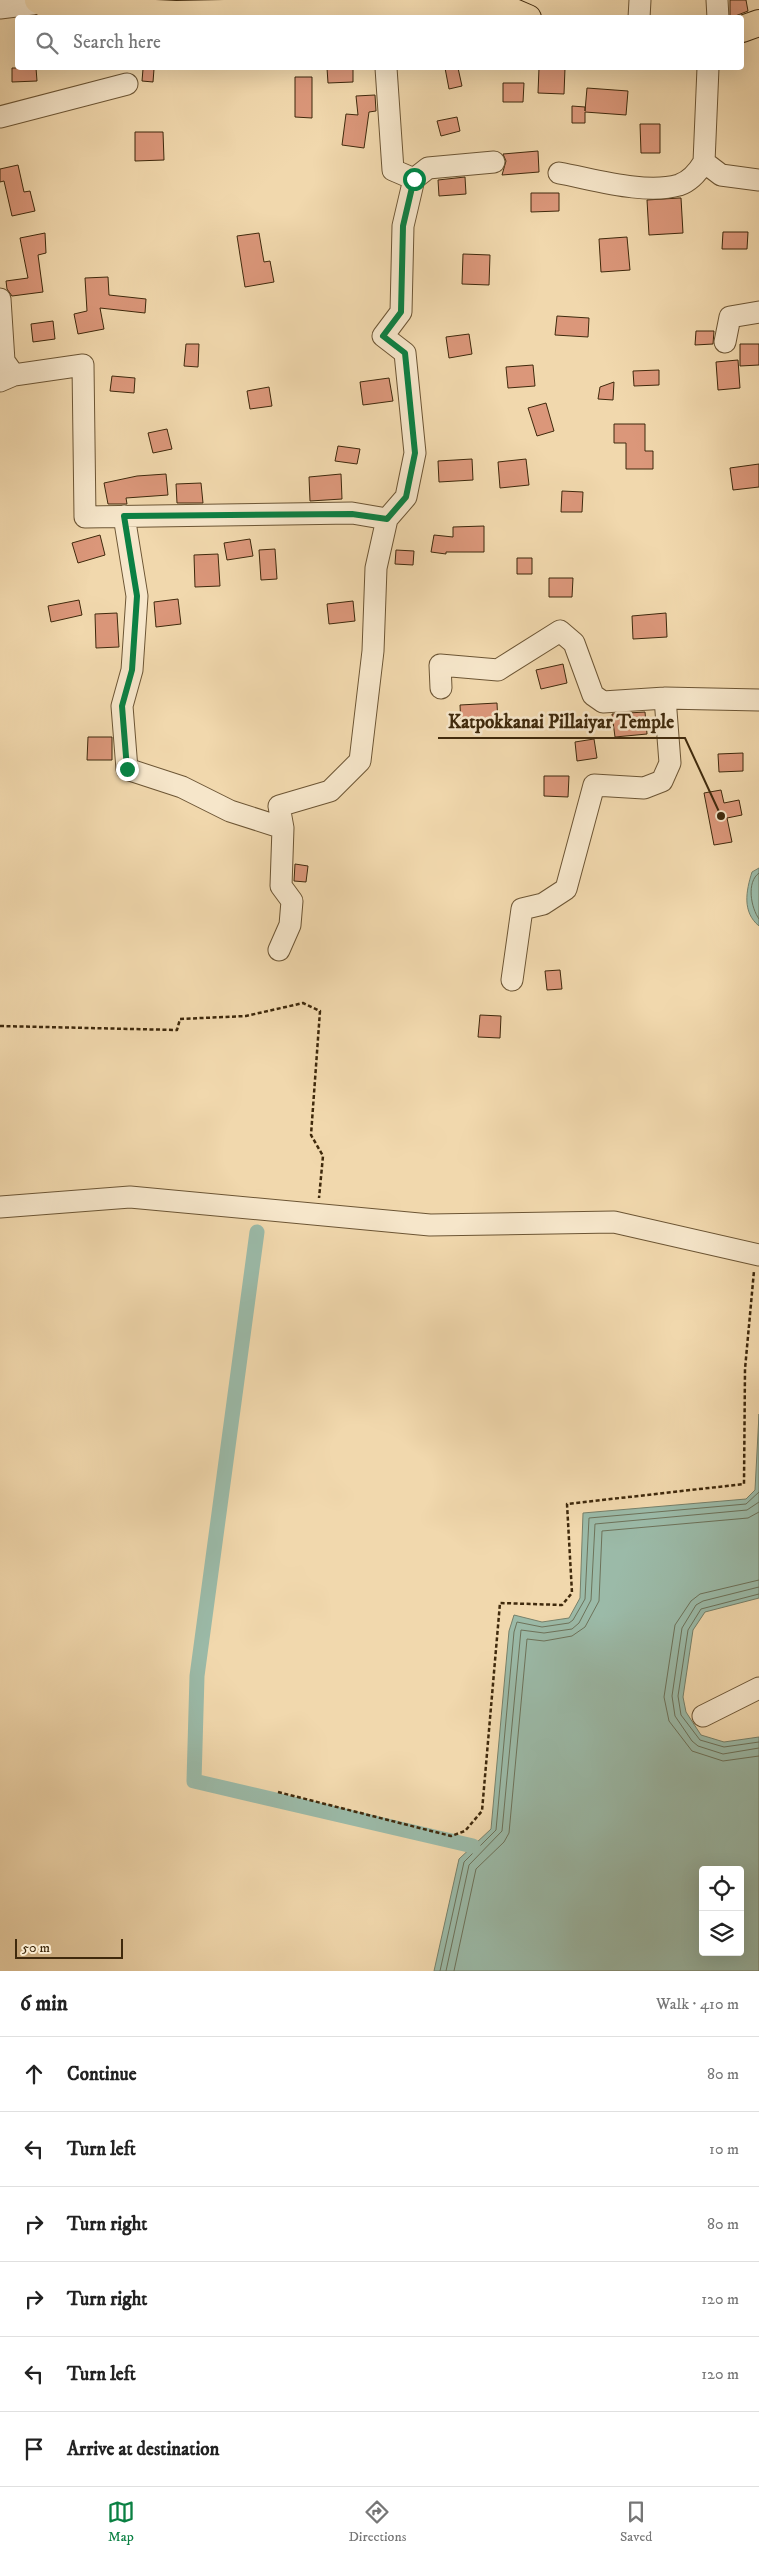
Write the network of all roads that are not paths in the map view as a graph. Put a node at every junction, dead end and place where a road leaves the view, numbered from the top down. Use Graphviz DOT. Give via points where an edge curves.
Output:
graph roads {
  1 [pos="640,0"];
  2 [pos="717,0"];
  3 [pos="39,1"];
  4 [pos="317,6"];
  5 [pos="0,8"];
  6 [pos="527,11"];
  7 [pos="384,14"];
  8 [pos="639,15"];
  9 [pos="718,15"];
  10 [pos="759,23"];
  11 [pos="744,29"];
  12 [pos="386,70"];
  13 [pos="708,70"];
  14 [pos="127,84"];
  15 [pos="0,117"];
  16 [pos="494,162"];
  17 [pos="704,162"];
  18 [pos="559,173"];
  19 [pos="414,179"];
  20 [pos="759,180"];
  21 [pos="0,298"];
  22 [pos="759,312"];
  23 [pos="725,342"];
  24 [pos="7,378"];
  25 [pos="124,516"];
  26 [pos="387,519"];
  27 [pos="442,688"];
  28 [pos="665,698"];
  29 [pos="759,700"];
  30 [pos="283,828"];
  31 [pos="279,950"];
  32 [pos="512,980"];
  33 [pos="0,1207"];
  34 [pos="757,1255"];
  35 [pos="759,1688"];
  36 [pos="703,1716"];
  1 -- 8 [label="street"];
  2 -- 9 [label="street"];
  3 -- 4 [label="main road" via="52,8 176,14"];
  3 -- 5 [label="street"];
  4 -- 7 [label="main road"];
  6 -- 7 [label="main road" via="507,8"];
  10 -- 11 [label="main road"];
  12 -- 19 [label="street" via="394,170"];
  13 -- 17 [label="street"];
  14 -- 15 [label="street"];
  16 -- 19 [label="street" via="428,168"];
  17 -- 18 [label="street" via="695,176 679,185 645,188"];
  17 -- 20 [label="street" via="721,175"];
  19 -- 26 [label="street" via="403,226 401,312 383,336 405,353 415,453 406,497"];
  21 -- 24 [label="street"];
  22 -- 23 [label="street" via="730,317"];
  24 -- 25 [label="street" via="83,365 85,517"];
  25 -- 26 [label="street" via="352,514"];
  25 -- 30 [label="street" via="137,596 132,670 122,706 127,769 182,787 230,811"];
  26 -- 30 [label="street" via="376,568 373,651 360,761 330,791 279,806"];
  27 -- 28 [label="street" via="440,665 498,670 560,631 574,643 593,695 603,702"];
  28 -- 29 [label="street"];
  28 -- 32 [label="street" via="670,763 662,781 644,788 594,785 566,889 543,904 522,909"];
  30 -- 31 [label="street" via="280,886 292,902 290,924"];
  33 -- 34 [label="street" via="130,1197 430,1225 614,1222"];
  35 -- 36 [label="street"];
}
